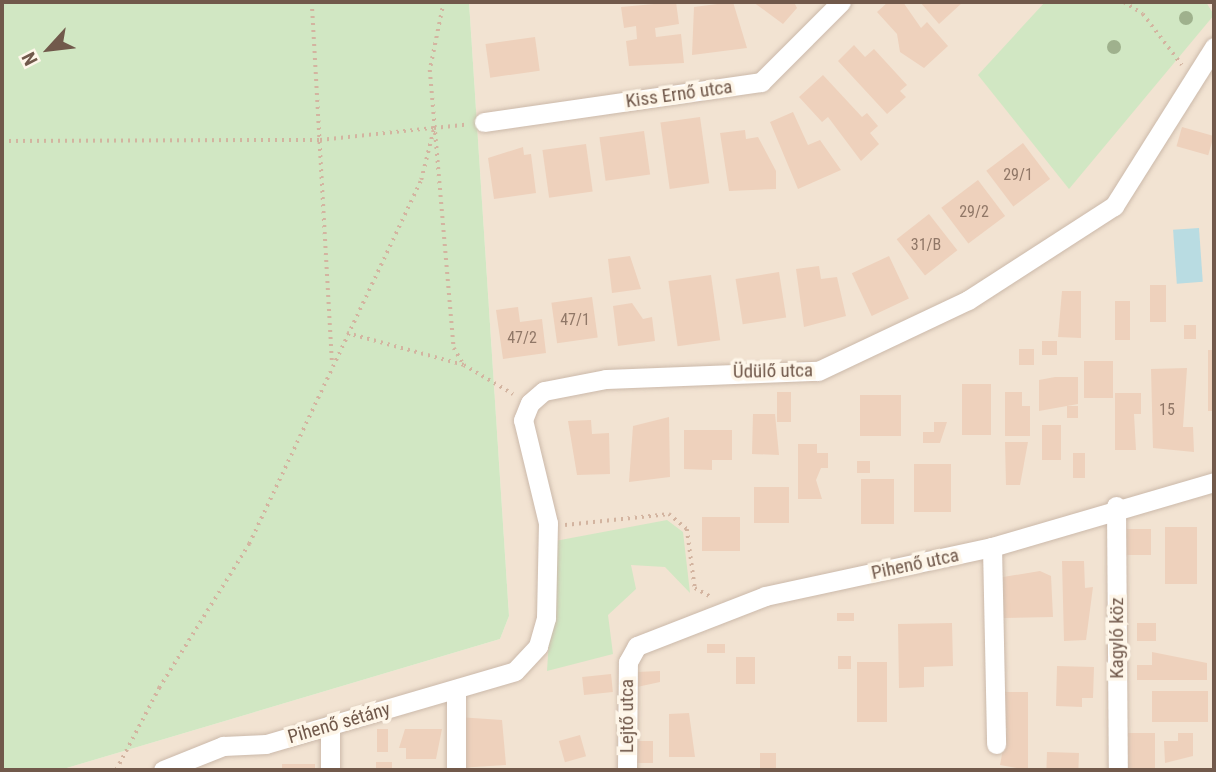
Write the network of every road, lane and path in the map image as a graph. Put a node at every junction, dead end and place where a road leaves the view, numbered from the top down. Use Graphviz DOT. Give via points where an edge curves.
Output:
graph roads {
  1 [pos="312,2"];
  2 [pos="444,2"];
  3 [pos="841,2"];
  4 [pos="1124,2"];
  5 [pos="1214,47"];
  6 [pos="1191,78"];
  7 [pos="484,122"];
  8 [pos="434,128"];
  9 [pos="320,140"];
  10 [pos="2,141"];
  11 [pos="347,333"];
  12 [pos="332,363"];
  13 [pos="464,365"];
  14 [pos="530,403"];
  15 [pos="1214,482"];
  16 [pos="1116,506"];
  17 [pos="548,523"];
  18 [pos="992,547"];
  19 [pos="719,597"];
  20 [pos="628,662"];
  21 [pos="456,691"];
  22 [pos="330,725"];
  23 [pos="996,744"];
  24 [pos="116,770"];
  25 [pos="163,770"];
  26 [pos="330,770"];
  27 [pos="456,770"];
  28 [pos="627,770"];
  29 [pos="1118,770"];
  1 -- 9 [label="path"];
  2 -- 8 [label="path" via="430,70"];
  3 -- 7 [label="street, Kiss Ernő utca" via="761,82"];
  4 -- 6 [label="path" via="1143,15"];
  5 -- 6 [label="street, Üdülő utca"];
  6 -- 14 [label="street, Üdülő utca" via="1131,182 1096,221 873,350 818,371 606,379 544,391"];
  7 -- 8 [label="path"];
  8 -- 9 [label="path"];
  8 -- 11 [label="path" via="421,180"];
  8 -- 13 [label="path" via="454,348"];
  9 -- 10 [label="path"];
  9 -- 12 [label="path"];
  11 -- 12 [label="path"];
  11 -- 13 [label="path"];
  12 -- 24 [label="path" via="249,544 159,688"];
  13 -- 14 [label="path"];
  14 -- 17 [label="street" via="523,420"];
  15 -- 16 [label="street, Pihenő utca"];
  16 -- 18 [label="street, Pihenő utca"];
  16 -- 29 [label="street, Kagyló köz"];
  17 -- 19 [label="path" via="669,514 687,529 695,588"];
  17 -- 21 [label="street, Pihenő sétány" via="546,618 538,646 515,670"];
  18 -- 20 [label="street, Pihenő utca" via="765,596 637,646"];
  18 -- 23 [label="street"];
  20 -- 28 [label="street, Lejtő utca"];
  21 -- 22 [label="street, Pihenő sétány"];
  21 -- 27 [label="street"];
  22 -- 25 [label="street, Pihenő sétány" via="266,744 223,746"];
  22 -- 26 [label="street"];
}
